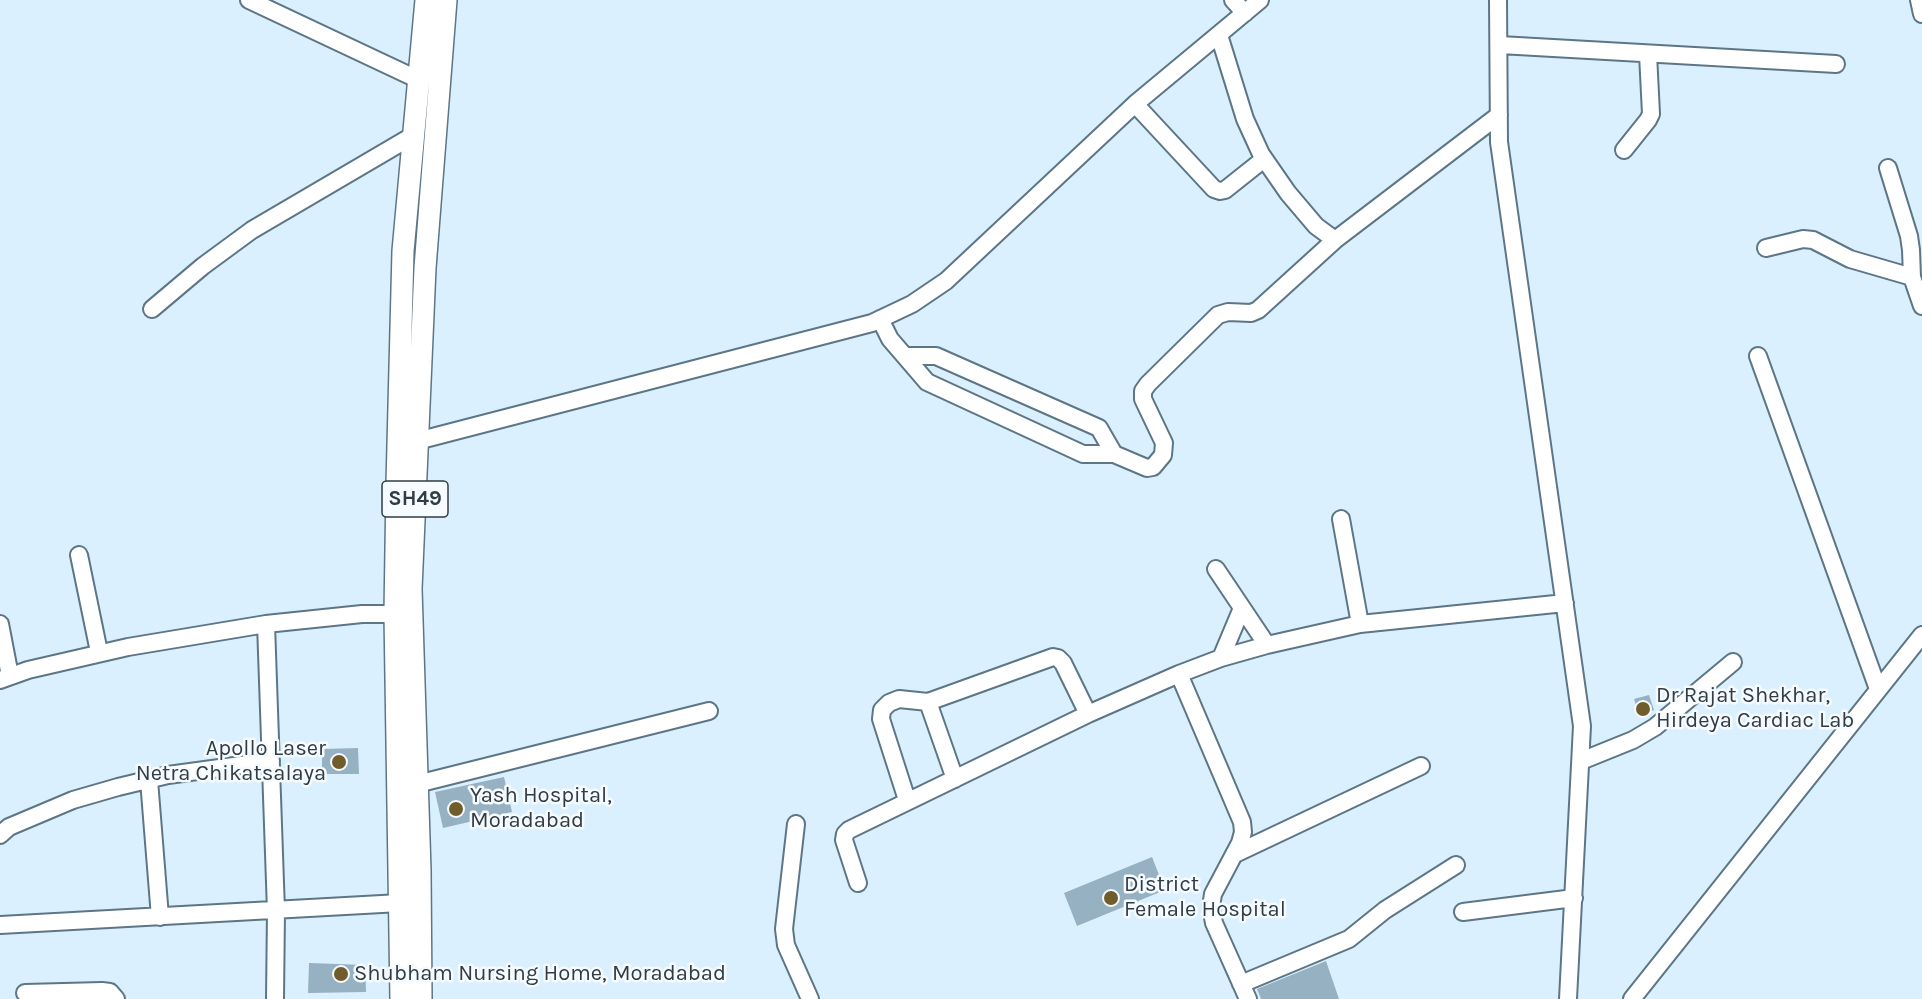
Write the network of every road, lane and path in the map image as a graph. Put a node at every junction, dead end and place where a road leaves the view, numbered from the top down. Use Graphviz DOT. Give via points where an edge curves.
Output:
graph roads {
  1 [pos="249,0"];
  2 [pos="426,0"];
  3 [pos="446,0"];
  4 [pos="1233,0"];
  5 [pos="1260,0"];
  6 [pos="1498,0"];
  7 [pos="1919,0"];
  8 [pos="1245,13"];
  9 [pos="1922,14"];
  10 [pos="1219,35"];
  11 [pos="1500,45"];
  12 [pos="1648,54"];
  13 [pos="1836,64"];
  14 [pos="419,80"];
  15 [pos="1136,104"];
  16 [pos="1499,115"];
  17 [pos="414,135"];
  18 [pos="1624,150"];
  19 [pos="1264,159"];
  20 [pos="1888,168"];
  21 [pos="1335,240"];
  22 [pos="1766,248"];
  23 [pos="1911,277"];
  24 [pos="1922,306"];
  25 [pos="152,309"];
  26 [pos="880,319"];
  27 [pos="905,356"];
  28 [pos="1758,356"];
  29 [pos="417,441"];
  30 [pos="1114,454"];
  31 [pos="1341,519"];
  32 [pos="79,555"];
  33 [pos="1216,569"];
  34 [pos="1565,603"];
  35 [pos="1242,608"];
  36 [pos="395,614"];
  37 [pos="0,624"];
  38 [pos="266,624"];
  39 [pos="1359,624"];
  40 [pos="1922,635"];
  41 [pos="1267,645"];
  42 [pos="99,652"];
  43 [pos="1221,658"];
  44 [pos="1733,662"];
  45 [pos="1179,674"];
  46 [pos="5,678"];
  47 [pos="1878,689"];
  48 [pos="928,702"];
  49 [pos="709,711"];
  50 [pos="1088,714"];
  51 [pos="271,761"];
  52 [pos="1581,761"];
  53 [pos="1421,766"];
  54 [pos="956,778"];
  55 [pos="150,780"];
  56 [pos="417,784"];
  57 [pos="907,800"];
  58 [pos="796,824"];
  59 [pos="0,835"];
  60 [pos="1235,854"];
  61 [pos="1456,865"];
  62 [pos="858,883"];
  63 [pos="1574,898"];
  64 [pos="400,903"];
  65 [pos="276,911"];
  66 [pos="1463,912"];
  67 [pos="160,917"];
  68 [pos="0,925"];
  69 [pos="1244,992"];
  70 [pos="25,993"];
  71 [pos="116,999"];
  72 [pos="275,999"];
  73 [pos="401,999"];
  74 [pos="421,999"];
  75 [pos="810,999"];
  76 [pos="1568,999"];
  77 [pos="1632,999"];
  1 -- 14 [label="street"];
  2 -- 14 [label="main road, SH49"];
  3 -- 29 [label="main road, SH49" via="425,268"];
  4 -- 8 [label="street"];
  5 -- 8 [label="street"];
  6 -- 11 [label="street"];
  7 -- 9 [label="street"];
  8 -- 10 [label="street"];
  10 -- 15 [label="street"];
  10 -- 19 [label="street" via="1245,119"];
  11 -- 12 [label="street"];
  11 -- 16 [label="street"];
  12 -- 13 [label="street"];
  12 -- 18 [label="street" via="1651,114"];
  14 -- 17 [label="main road, SH49"];
  15 -- 19 [label="street" via="1214,189 1225,190"];
  15 -- 26 [label="street" via="946,281"];
  16 -- 21 [label="street"];
  16 -- 34 [label="street" via="1498,142"];
  17 -- 25 [label="street" via="252,230"];
  17 -- 36 [label="main road, SH49" via="404,251"];
  19 -- 21 [label="street" via="1316,226"];
  20 -- 23 [label="street" via="1909,236"];
  21 -- 30 [label="street" via="1258,310 1218,315 1148,384 1143,399 1164,443 1159,463 1147,468"];
  22 -- 23 [label="street" via="1813,240 1850,259"];
  23 -- 24 [label="street"];
  26 -- 27 [label="street"];
  26 -- 29 [label="street"];
  27 -- 30 [label="street" via="927,382 1083,454"];
  27 -- 30 [label="street" via="936,356 1099,429"];
  28 -- 47 [label="street"];
  29 -- 56 [label="main road, SH49" via="411,589"];
  31 -- 39 [label="street"];
  32 -- 42 [label="street"];
  33 -- 35 [label="street"];
  34 -- 39 [label="street"];
  34 -- 52 [label="street" via="1582,726"];
  35 -- 41 [label="street"];
  35 -- 43 [label="street"];
  36 -- 38 [label="street"];
  36 -- 64 [label="main road, SH49"];
  37 -- 46 [label="street"];
  38 -- 42 [label="street"];
  38 -- 51 [label="street"];
  39 -- 41 [label="street"];
  40 -- 47 [label="street"];
  41 -- 43 [label="street"];
  42 -- 46 [label="street"];
  43 -- 45 [label="street"];
  44 -- 52 [label="street" via="1655,727"];
  45 -- 50 [label="street"];
  45 -- 60 [label="street" via="1242,822 1243,832"];
  47 -- 77 [label="street"];
  48 -- 50 [label="street" via="1053,657 1063,663"];
  48 -- 54 [label="street"];
  48 -- 57 [label="street" via="898,699 882,710 881,718"];
  49 -- 56 [label="street"];
  50 -- 54 [label="street"];
  51 -- 55 [label="street"];
  51 -- 65 [label="street"];
  52 -- 63 [label="street"];
  53 -- 60 [label="street"];
  54 -- 57 [label="street"];
  55 -- 59 [label="street" via="73,800 9,826"];
  55 -- 67 [label="street"];
  56 -- 74 [label="main road, SH49"];
  57 -- 62 [label="street" via="845,834"];
  58 -- 75 [label="street" via="784,929 786,945"];
  60 -- 69 [label="street" via="1213,894 1211,907"];
  61 -- 69 [label="street" via="1385,910 1349,939"];
  63 -- 66 [label="street"];
  63 -- 76 [label="street"];
  64 -- 65 [label="street"];
  64 -- 73 [label="main road, SH49"];
  65 -- 67 [label="street"];
  65 -- 72 [label="street"];
  67 -- 68 [label="street"];
  70 -- 71 [label="street" via="102,991"];
}
